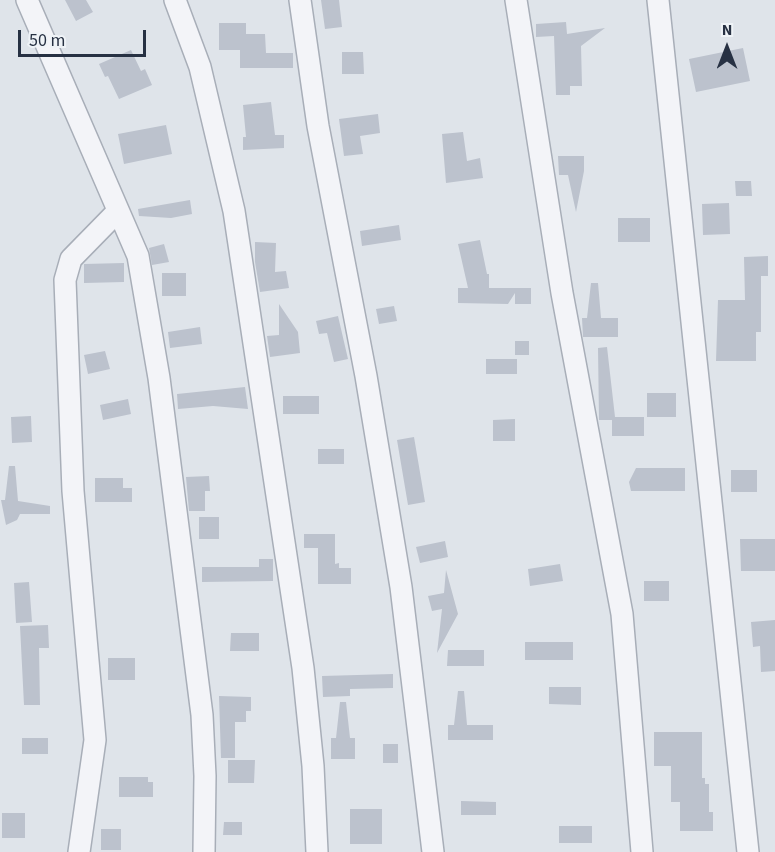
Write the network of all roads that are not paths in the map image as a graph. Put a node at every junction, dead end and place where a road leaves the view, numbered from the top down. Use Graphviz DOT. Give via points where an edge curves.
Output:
graph roads {
  1 [pos="27,0"];
  2 [pos="175,0"];
  3 [pos="300,0"];
  4 [pos="516,0"];
  5 [pos="658,0"];
  6 [pos="118,212"];
  7 [pos="79,852"];
  8 [pos="204,852"];
  9 [pos="317,852"];
  10 [pos="434,852"];
  11 [pos="642,852"];
  12 [pos="747,852"];
  1 -- 6 [label="street"];
  2 -- 9 [label="street" via="200,67 234,211 303,668"];
  3 -- 10 [label="street" via="318,126 401,587"];
  4 -- 11 [label="street" via="562,293 622,614"];
  5 -- 12 [label="street"];
  6 -- 7 [label="street" via="71,259 65,280 73,491 95,740"];
  6 -- 8 [label="street" via="138,256 159,378 202,715"];
}
